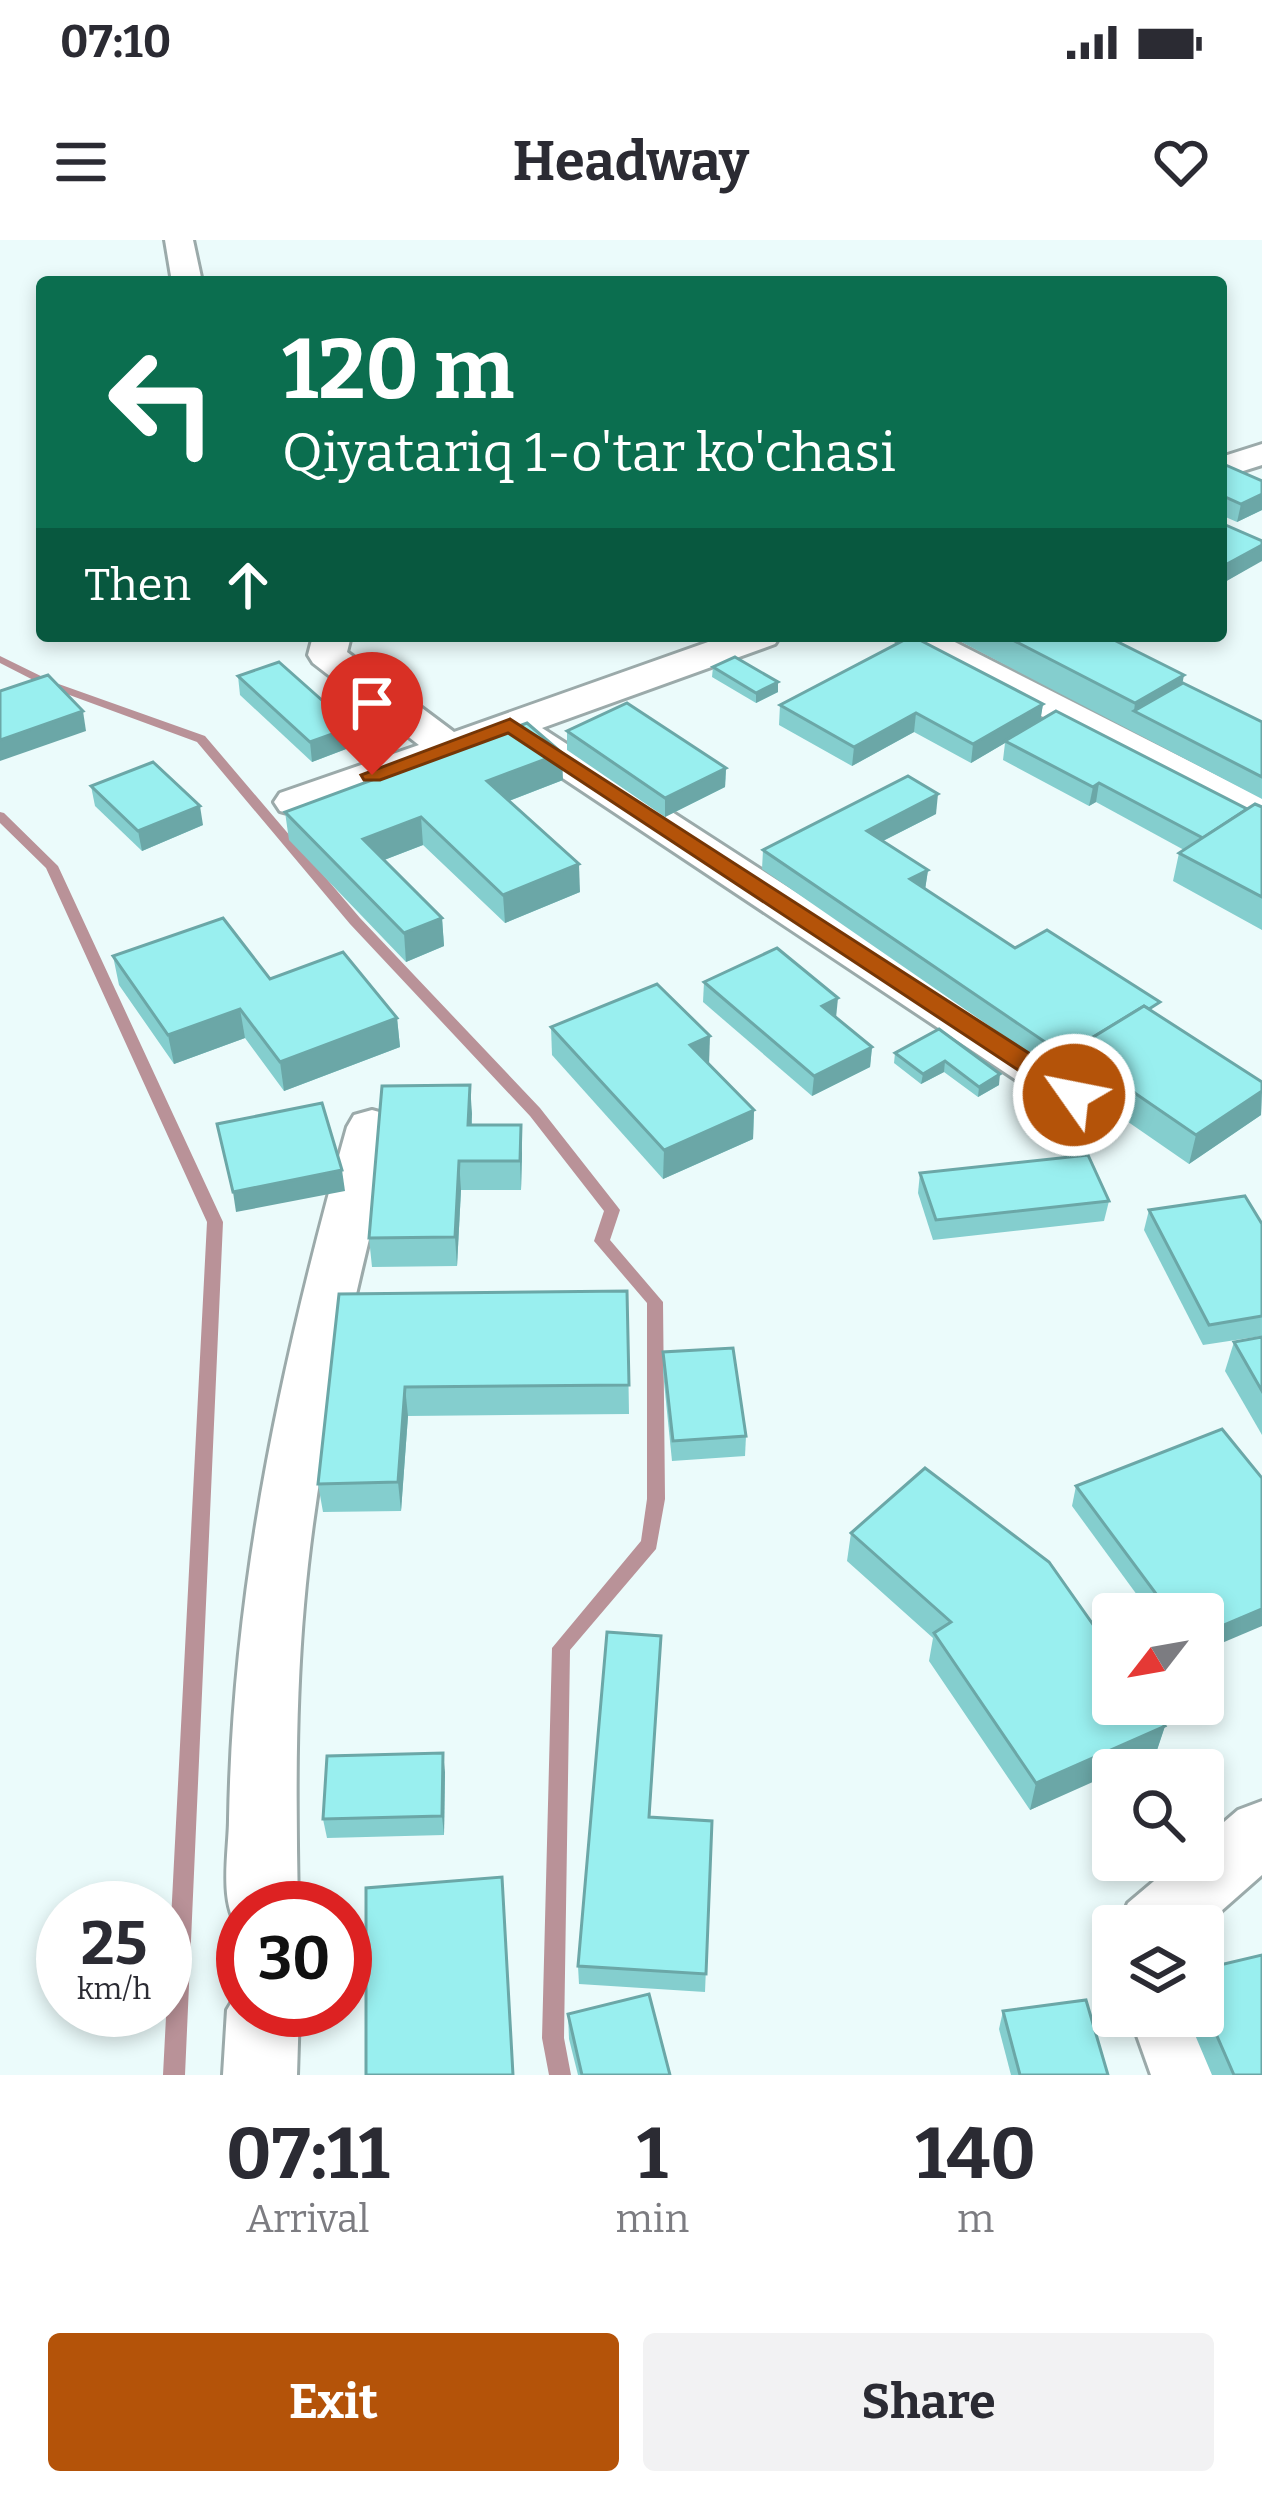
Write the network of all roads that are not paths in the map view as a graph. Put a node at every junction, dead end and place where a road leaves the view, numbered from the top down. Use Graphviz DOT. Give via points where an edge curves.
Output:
graph roads {
  1 [pos="179,240"];
  2 [pos="187,276"];
  3 [pos="1262,454"];
  4 [pos="1227,466"];
  5 [pos="330,642"];
  6 [pos="744,642"];
  7 [pos="925,642"];
  8 [pos="510,725"];
  9 [pos="449,748"];
  10 [pos="296,802"];
  11 [pos="1262,815"];
  12 [pos="1074,1095"];
  13 [pos="372,1127"];
  14 [pos="1262,1832"];
  15 [pos="263,1881"];
  16 [pos="1177,1905"];
  17 [pos="262,2037"];
  18 [pos="1174,2037"];
  19 [pos="260,2075"];
  20 [pos="1188,2075"];
  1 -- 2 [label="street"];
  3 -- 4 [label="street"];
  5 -- 9 [label="street" via="327,655"];
  6 -- 8 [label="street"];
  7 -- 11 [label="street"];
  8 -- 9 [label="street"];
  8 -- 12 [label="street"];
  9 -- 10 [label="street"];
  13 -- 15 [label="street" via="320,1317 284,1537 267,1670"];
  14 -- 16 [label="street"];
  17 -- 19 [label="street"];
  18 -- 20 [label="street"];
}
